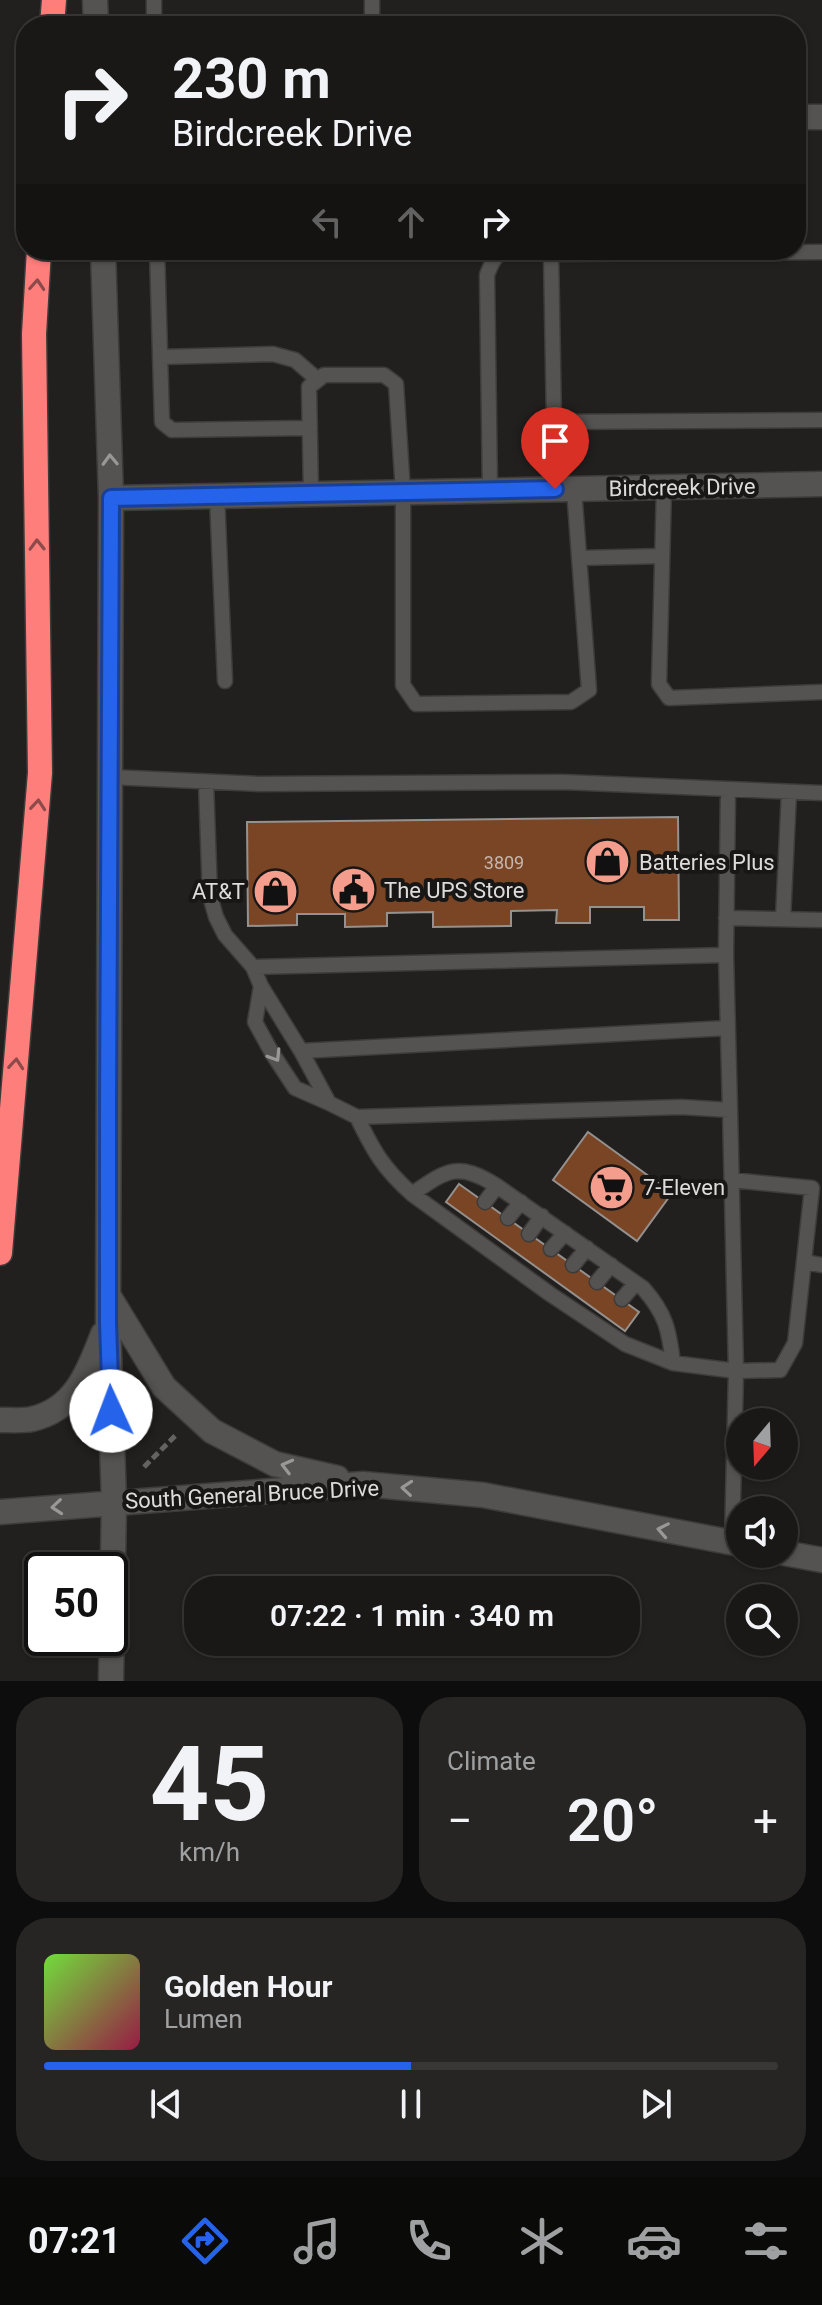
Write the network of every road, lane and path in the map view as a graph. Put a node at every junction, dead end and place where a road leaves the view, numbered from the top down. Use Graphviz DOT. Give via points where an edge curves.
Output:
graph roads {
  1 [pos="38,260"];
  2 [pos="103,260"];
  3 [pos="157,260"];
  4 [pos="493,260"];
  5 [pos="551,260"];
  6 [pos="160,357"];
  7 [pos="318,380"];
  8 [pos="822,420"];
  9 [pos="554,422"];
  10 [pos="310,428"];
  11 [pos="822,484"];
  12 [pos="664,487"];
  13 [pos="565,489"];
  14 [pos="490,490"];
  15 [pos="403,492"];
  16 [pos="311,494"];
  17 [pos="217,496"];
  18 [pos="111,498"];
  19 [pos="662,556"];
  20 [pos="579,558"];
  21 [pos="225,681"];
  22 [pos="822,692"];
  23 [pos="110,777"];
  24 [pos="206,783"];
  25 [pos="728,789"];
  26 [pos="789,792"];
  27 [pos="822,793"];
  28 [pos="726,918"];
  29 [pos="783,919"];
  30 [pos="822,920"];
  31 [pos="726,955"];
  32 [pos="253,967"];
  33 [pos="261,986"];
  34 [pos="728,1028"];
  35 [pos="301,1051"];
  36 [pos="329,1103"];
  37 [pos="730,1110"];
  38 [pos="357,1117"];
  39 [pos="732,1180"];
  40 [pos="497,1186"];
  41 [pos="412,1194"];
  42 [pos="485,1202"];
  43 [pos="521,1202"];
  44 [pos="542,1216"];
  45 [pos="508,1218"];
  46 [pos="565,1233"];
  47 [pos="529,1234"];
  48 [pos="587,1248"];
  49 [pos="551,1249"];
  50 [pos="0,1253"];
  51 [pos="804,1262"];
  52 [pos="573,1265"];
  53 [pos="611,1265"];
  54 [pos="822,1265"];
  55 [pos="597,1282"];
  56 [pos="636,1283"];
  57 [pos="108,1294"];
  58 [pos="622,1299"];
  59 [pos="108,1322"];
  60 [pos="673,1363"];
  61 [pos="736,1371"];
  62 [pos="0,1420"];
  63 [pos="178,1432"];
  64 [pos="134,1466"];
  65 [pos="144,1467"];
  66 [pos="144,1475"];
  67 [pos="363,1484"];
  68 [pos="736,1496"];
  69 [pos="114,1502"];
  70 [pos="0,1512"];
  71 [pos="726,1541"];
  72 [pos="112,1552"];
  73 [pos="798,1556"];
  74 [pos="822,1560"];
  75 [pos="111,1656"];
  76 [pos="111,1681"];
  50 -- 1 [label="highway, one-way" via="40,773 34,334"];
  18 -- 2 [label="main road, one-way"];
  3 -- 6 [label="lane"];
  4 -- 14 [label="lane" via="487,275"];
  5 -- 9 [label="lane"];
  6 -- 7 [label="lane" via="273,354 295,360"];
  6 -- 10 [label="lane" via="162,422 172,430"];
  7 -- 10 [label="lane" via="309,387"];
  7 -- 15 [label="lane" via="324,375 384,375 396,384"];
  8 -- 9 [label="lane"];
  9 -- 13 [label="lane"];
  10 -- 16 [label="lane"];
  11 -- 12 [label="main road, Birdcreek Drive"];
  12 -- 13 [label="main road, Birdcreek Drive"];
  12 -- 19 [label="lane"];
  13 -- 14 [label="main road, Birdcreek Drive"];
  13 -- 20 [label="lane"];
  14 -- 15 [label="main road, Birdcreek Drive"];
  15 -- 16 [label="main road, Birdcreek Drive"];
  15 -- 20 [label="lane" via="403,685 416,704 571,702 589,690"];
  16 -- 17 [label="main road, Birdcreek Drive"];
  17 -- 18 [label="main road, Birdcreek Drive"];
  17 -- 21 [label="lane"];
  18 -- 23 [label="main road"];
  19 -- 20 [label="lane"];
  19 -- 22 [label="lane" via="659,684 669,698"];
  23 -- 24 [label="lane"];
  23 -- 57 [label="main road"];
  24 -- 25 [label="lane" via="563,782"];
  24 -- 32 [label="lane" via="210,896 225,935"];
  25 -- 26 [label="lane"];
  25 -- 28 [label="lane"];
  26 -- 27 [label="lane"];
  26 -- 29 [label="lane"];
  28 -- 29 [label="lane"];
  28 -- 31 [label="lane"];
  29 -- 30 [label="lane"];
  31 -- 32 [label="lane"];
  31 -- 34 [label="lane"];
  32 -- 33 [label="lane"];
  33 -- 35 [label="lane"];
  33 -- 36 [label="lane, one-way" via="255,1022 266,1043 295,1088"];
  34 -- 35 [label="lane"];
  34 -- 37 [label="lane"];
  35 -- 36 [label="lane"];
  36 -- 38 [label="lane"];
  37 -- 38 [label="lane"];
  37 -- 39 [label="lane"];
  38 -- 41 [label="lane" via="375,1156"];
  39 -- 51 [label="lane" via="812,1188"];
  39 -- 61 [label="lane"];
  40 -- 41 [label="lane" via="459,1169 441,1174"];
  40 -- 42 [label="lane"];
  40 -- 43 [label="lane"];
  41 -- 60 [label="lane" via="467,1225 603,1322 625,1344"];
  43 -- 44 [label="lane"];
  43 -- 45 [label="lane"];
  44 -- 46 [label="lane"];
  44 -- 47 [label="lane"];
  46 -- 48 [label="lane"];
  46 -- 49 [label="lane"];
  48 -- 52 [label="lane"];
  48 -- 53 [label="lane"];
  51 -- 54 [label="lane"];
  51 -- 61 [label="lane" via="795,1343 780,1370"];
  53 -- 55 [label="lane"];
  53 -- 56 [label="lane"];
  56 -- 58 [label="lane"];
  56 -- 60 [label="lane" via="658,1306 669,1328"];
  57 -- 59 [label="main road"];
  67 -- 57 [label="main road, one-way" via="275,1464 212,1431 164,1387"];
  59 -- 62 [label="main road" via="87,1375 66,1404 33,1419"];
  59 -- 69 [label="main road"];
  60 -- 61 [label="lane"];
  61 -- 68 [label="lane"];
  63 -- 65 [label="path"];
  64 -- 65 [label="path"];
  65 -- 66 [label="path"];
  67 -- 69 [label="main road, South General Bruce Drive"];
  71 -- 67 [label="main road, South General Bruce Drive, one-way" via="483,1495"];
  69 -- 70 [label="main road, South General Bruce Drive, one-way"];
  69 -- 72 [label="main road"];
  73 -- 74 [label="main road"];
  75 -- 76 [label="main road"];
}
